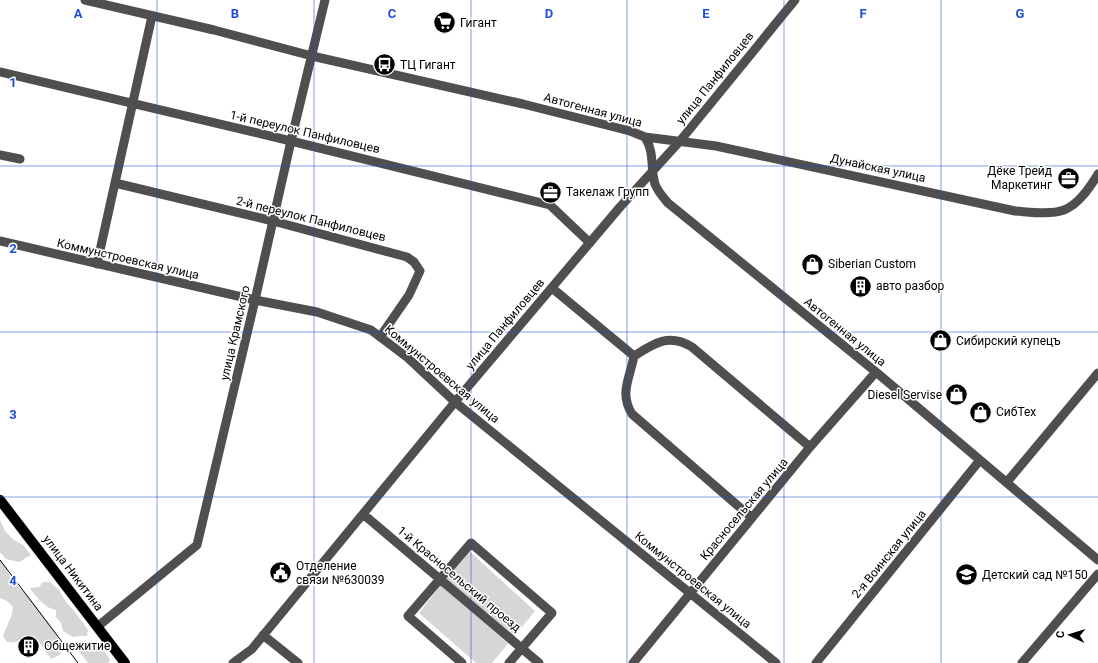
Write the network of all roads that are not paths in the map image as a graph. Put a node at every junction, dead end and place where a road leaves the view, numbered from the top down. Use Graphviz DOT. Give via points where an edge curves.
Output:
graph roads {
  1 [pos="85,0"];
  2 [pos="325,0"];
  3 [pos="795,0"];
  4 [pos="152,16"];
  5 [pos="312,56"];
  6 [pos="0,72"];
  7 [pos="132,104"];
  8 [pos="645,137"];
  9 [pos="291,141"];
  10 [pos="680,141"];
  11 [pos="0,155"];
  12 [pos="20,159"];
  13 [pos="654,172"];
  14 [pos="1098,174"];
  15 [pos="115,183"];
  16 [pos="1094,189"];
  17 [pos="273,221"];
  18 [pos="0,241"];
  19 [pos="590,243"];
  20 [pos="97,264"];
  21 [pos="552,288"];
  22 [pos="255,300"];
  23 [pos="380,337"];
  24 [pos="634,356"];
  25 [pos="876,372"];
  26 [pos="1098,373"];
  27 [pos="455,402"];
  28 [pos="810,447"];
  29 [pos="980,460"];
  30 [pos="1007,482"];
  31 [pos="0,500"];
  32 [pos="363,514"];
  33 [pos="752,518"];
  34 [pos="1098,560"];
  35 [pos="1098,574"];
  36 [pos="440,579"];
  37 [pos="690,593"];
  38 [pos="97,627"];
  39 [pos="263,635"];
  40 [pos="522,648"];
  41 [pos="124,663"];
  42 [pos="233,663"];
  43 [pos="298,663"];
  44 [pos="462,663"];
  45 [pos="509,663"];
  46 [pos="539,663"];
  47 [pos="633,663"];
  48 [pos="776,663"];
  49 [pos="816,663"];
  50 [pos="1022,663"];
  1 -- 4 [label="street, Автогенная улица"];
  2 -- 5 [label="street, улица Крамского"];
  3 -- 10 [label="street, улица Панфиловцев"];
  4 -- 5 [label="street, Автогенная улица"];
  4 -- 7 [label="street"];
  5 -- 8 [label="street, Автогенная улица" via="523,104"];
  5 -- 9 [label="street, улица Крамского"];
  6 -- 7 [label="street, 1-й переулок Панфиловцев"];
  7 -- 9 [label="street, 1-й переулок Панфиловцев"];
  7 -- 15 [label="street"];
  8 -- 10 [label="street, Дунайская улица"];
  8 -- 13 [label="street, Автогенная улица" via="652,154"];
  9 -- 17 [label="street, улица Крамского"];
  9 -- 19 [label="street, 1-й переулок Панфиловцев" via="550,206"];
  10 -- 13 [label="street, улица Панфиловцев"];
  10 -- 16 [label="street, Дунайская улица" via="716,146 1039,214 1065,210"];
  11 -- 12 [label="street"];
  13 -- 19 [label="street, улица Панфиловцев"];
  13 -- 25 [label="street, Автогенная улица" via="655,184 668,203"];
  14 -- 16 [label="street, Дунайская улица"];
  15 -- 17 [label="street, 2-й переулок Панфиловцев"];
  15 -- 20 [label="street"];
  17 -- 22 [label="street, улица Крамского"];
  17 -- 23 [label="street, 2-й переулок Панфиловцев" via="407,257 414,262 420,271 409,295"];
  18 -- 20 [label="street, Коммунстроевская улица"];
  19 -- 21 [label="street, улица Панфиловцев"];
  20 -- 22 [label="street, Коммунстроевская улица"];
  21 -- 24 [label="street"];
  21 -- 27 [label="street, улица Панфиловцев"];
  22 -- 23 [label="street, Коммунстроевская улица" via="317,312 371,330"];
  22 -- 38 [label="street, улица Крамского" via="197,545"];
  23 -- 27 [label="street, Коммунстроевская улица" via="408,358"];
  24 -- 28 [label="street" via="652,344 671,340 682,341"];
  24 -- 33 [label="street" via="625,394 627,406 632,414"];
  25 -- 28 [label="street, Красносельская улица"];
  25 -- 29 [label="street, Автогенная улица"];
  26 -- 30 [label="street"];
  27 -- 32 [label="street, улица Панфиловцев"];
  27 -- 37 [label="street, Коммунстроевская улица"];
  28 -- 33 [label="street, Красносельская улица"];
  29 -- 30 [label="street, Автогенная улица"];
  29 -- 49 [label="street, 2-я Воинская улица"];
  30 -- 34 [label="street, Автогенная улица"];
  31 -- 38 [label="main road, улица Никитина"];
  32 -- 36 [label="street, 1-й Красносельский проезд"];
  32 -- 39 [label="street, улица Панфиловцев"];
  33 -- 37 [label="street, Красносельская улица"];
  35 -- 50 [label="street"];
  36 -- 40 [label="street, 1-й Красносельский проезд"];
  36 -- 40 [label="street" via="470,543 552,613"];
  36 -- 44 [label="street" via="408,616"];
  37 -- 47 [label="street, Красносельская улица"];
  37 -- 48 [label="street, Коммунстроевская улица"];
  38 -- 41 [label="main road, улица Никитина"];
  39 -- 42 [label="street, улица Панфиловцев" via="252,649"];
  39 -- 43 [label="street"];
  40 -- 45 [label="street"];
  40 -- 46 [label="street, 1-й Красносельский проезд"];
}
